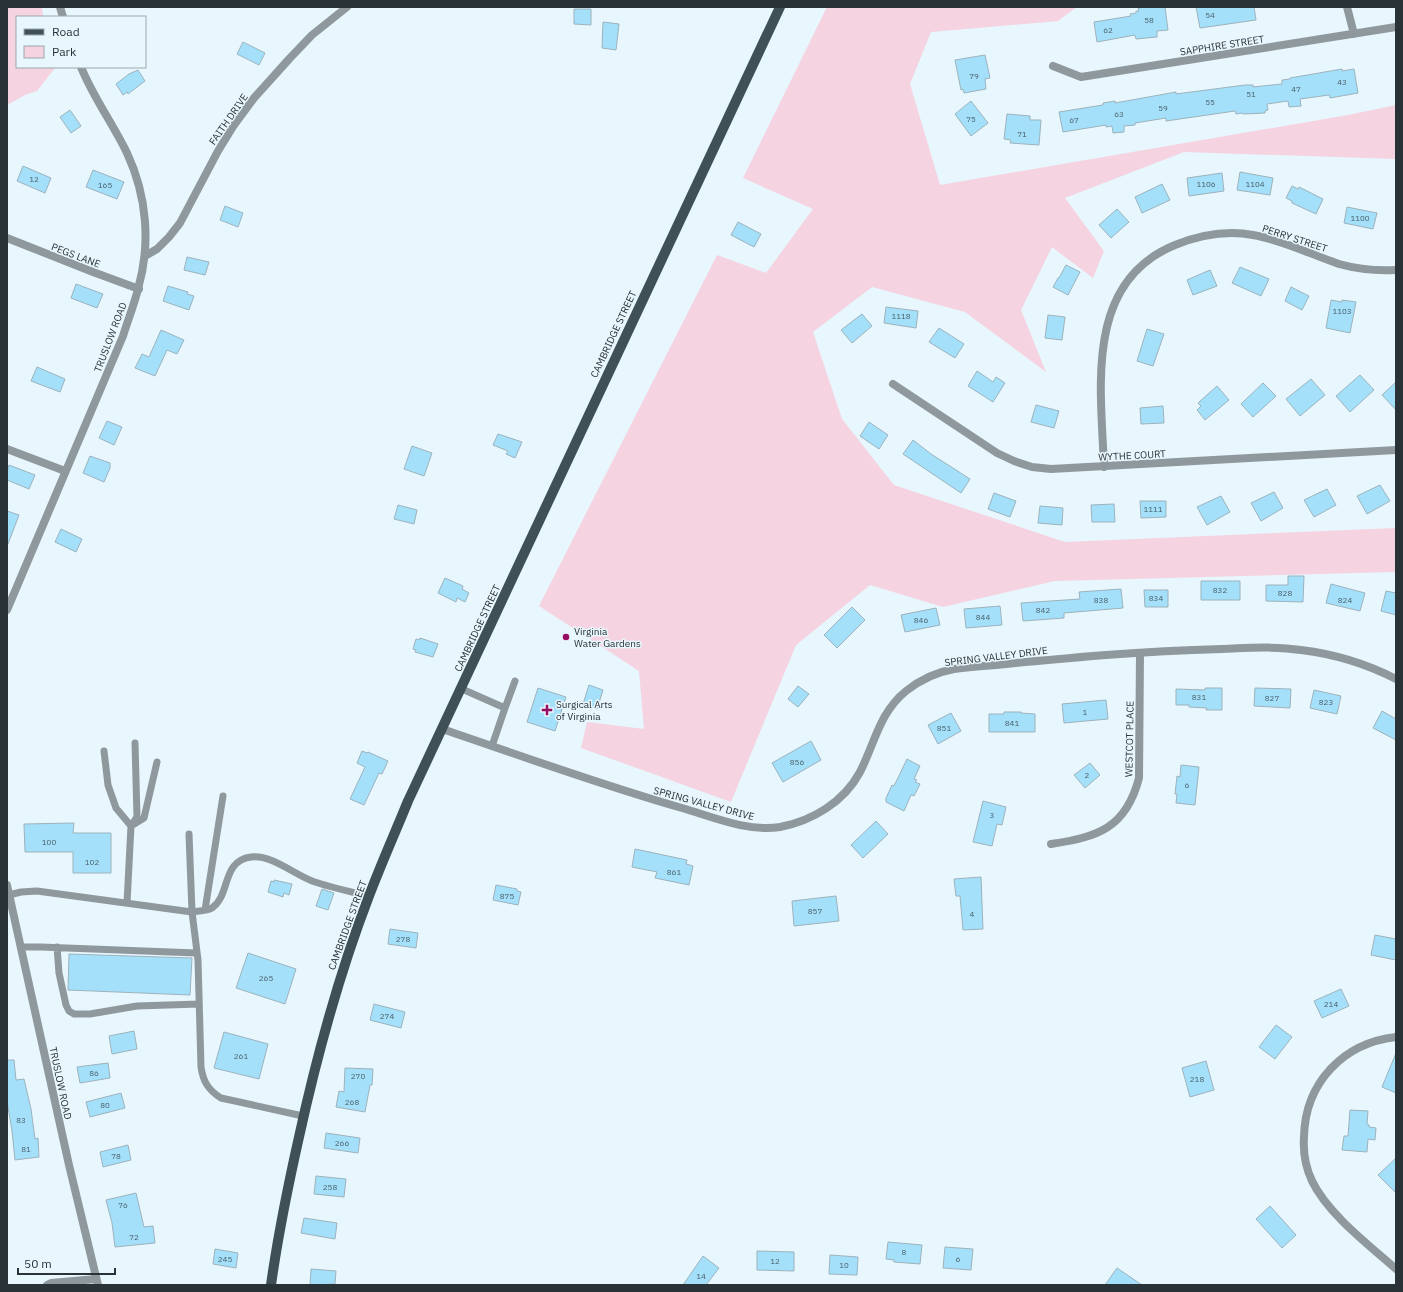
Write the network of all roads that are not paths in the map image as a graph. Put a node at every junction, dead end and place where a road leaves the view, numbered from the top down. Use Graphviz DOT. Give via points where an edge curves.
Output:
graph roads {
  1 [pos="347,7"];
  2 [pos="780,7"];
  3 [pos="1346,7"];
  4 [pos="1396,27"];
  5 [pos="1354,34"];
  6 [pos="1053,66"];
  7 [pos="82,68"];
  8 [pos="7,238"];
  9 [pos="145,256"];
  10 [pos="1396,270"];
  11 [pos="139,289"];
  12 [pos="893,384"];
  13 [pos="7,449"];
  14 [pos="1396,450"];
  15 [pos="1104,467"];
  16 [pos="65,471"];
  17 [pos="7,610"];
  18 [pos="1140,653"];
  19 [pos="1396,679"];
  20 [pos="515,681"];
  21 [pos="462,689"];
  22 [pos="506,708"];
  23 [pos="442,729"];
  24 [pos="135,743"];
  25 [pos="492,746"];
  26 [pos="104,751"];
  27 [pos="157,762"];
  28 [pos="223,796"];
  29 [pos="131,826"];
  30 [pos="189,834"];
  31 [pos="1051,844"];
  32 [pos="7,886"];
  33 [pos="9,895"];
  34 [pos="369,896"];
  35 [pos="127,903"];
  36 [pos="205,910"];
  37 [pos="192,912"];
  38 [pos="21,948"];
  39 [pos="57,948"];
  40 [pos="196,953"];
  41 [pos="199,1004"];
  42 [pos="1396,1037"];
  43 [pos="304,1116"];
  44 [pos="1396,1269"];
  45 [pos="97,1282"];
  46 [pos="47,1285"];
  47 [pos="271,1285"];
  1 -- 9 [label="street, FAITH DRIVE" via="312,35 254,98 218,151 180,223 157,249"];
  2 -- 21 [label="main road, CAMBRIDGE STREET" via="684,208"];
  3 -- 5 [label="street"];
  4 -- 5 [label="street, SAPPHIRE STREET"];
  5 -- 6 [label="street, SAPPHIRE STREET" via="1081,78"];
  7 -- 9 [label="street, TRUSLOW ROAD" via="128,154 137,179 145,211"];
  8 -- 11 [label="street, PEGS LANE"];
  9 -- 11 [label="street, TRUSLOW ROAD"];
  10 -- 15 [label="street, PERRY STREET" via="1364,269 1341,264 1272,240 1232,233 1192,238 1150,259 1124,286 1109,316 1101,370"];
  11 -- 16 [label="street, TRUSLOW ROAD" via="123,336"];
  12 -- 15 [label="street, WYTHE COURT" via="997,453 1014,461 1032,467 1051,469"];
  13 -- 16 [label="street"];
  14 -- 15 [label="street, WYTHE COURT"];
  16 -- 17 [label="street, TRUSLOW ROAD"];
  18 -- 19 [label="street, SPRING VALLEY DRIVE" via="1269,647 1299,649 1359,663"];
  18 -- 25 [label="street, SPRING VALLEY DRIVE" via="954,669 920,681 893,704 882,719 860,771 845,792 828,807 812,816 777,827 741,825 652,800"];
  18 -- 31 [label="street, WESTCOT PLACE" via="1139,778 1129,806 1120,818 1106,829 1073,841"];
  20 -- 22 [label="lane"];
  21 -- 22 [label="lane"];
  21 -- 23 [label="main road, CAMBRIDGE STREET"];
  22 -- 25 [label="lane"];
  23 -- 25 [label="street, SPRING VALLEY DRIVE"];
  23 -- 34 [label="main road, CAMBRIDGE STREET" via="408,801"];
  24 -- 29 [label="lane" via="137,817"];
  26 -- 29 [label="lane" via="108,785 116,808"];
  27 -- 29 [label="lane" via="144,818"];
  28 -- 36 [label="lane"];
  29 -- 35 [label="lane"];
  30 -- 37 [label="lane"];
  32 -- 33 [label="street, TRUSLOW ROAD"];
  33 -- 35 [label="lane" via="37,892"];
  33 -- 38 [label="street, TRUSLOW ROAD"];
  34 -- 36 [label="lane" via="314,882 269,859 251,857 237,862 230,872 220,901 211,909"];
  34 -- 43 [label="main road, CAMBRIDGE STREET" via="339,984"];
  35 -- 37 [label="lane"];
  36 -- 37 [label="lane"];
  37 -- 40 [label="lane"];
  38 -- 39 [label="lane"];
  38 -- 45 [label="street, TRUSLOW ROAD"];
  39 -- 40 [label="lane"];
  39 -- 41 [label="lane" via="66,1005 74,1014 90,1014 137,1006"];
  40 -- 41 [label="lane"];
  41 -- 43 [label="lane" via="200,1067 202,1077 214,1094 221,1098"];
  42 -- 44 [label="street" via="1364,1044 1330,1069 1312,1095 1307,1109 1303,1145 1312,1181 1323,1199 1336,1215"];
  43 -- 47 [label="main road, CAMBRIDGE STREET" via="275,1253"];
  45 -- 46 [label="street"];
}
